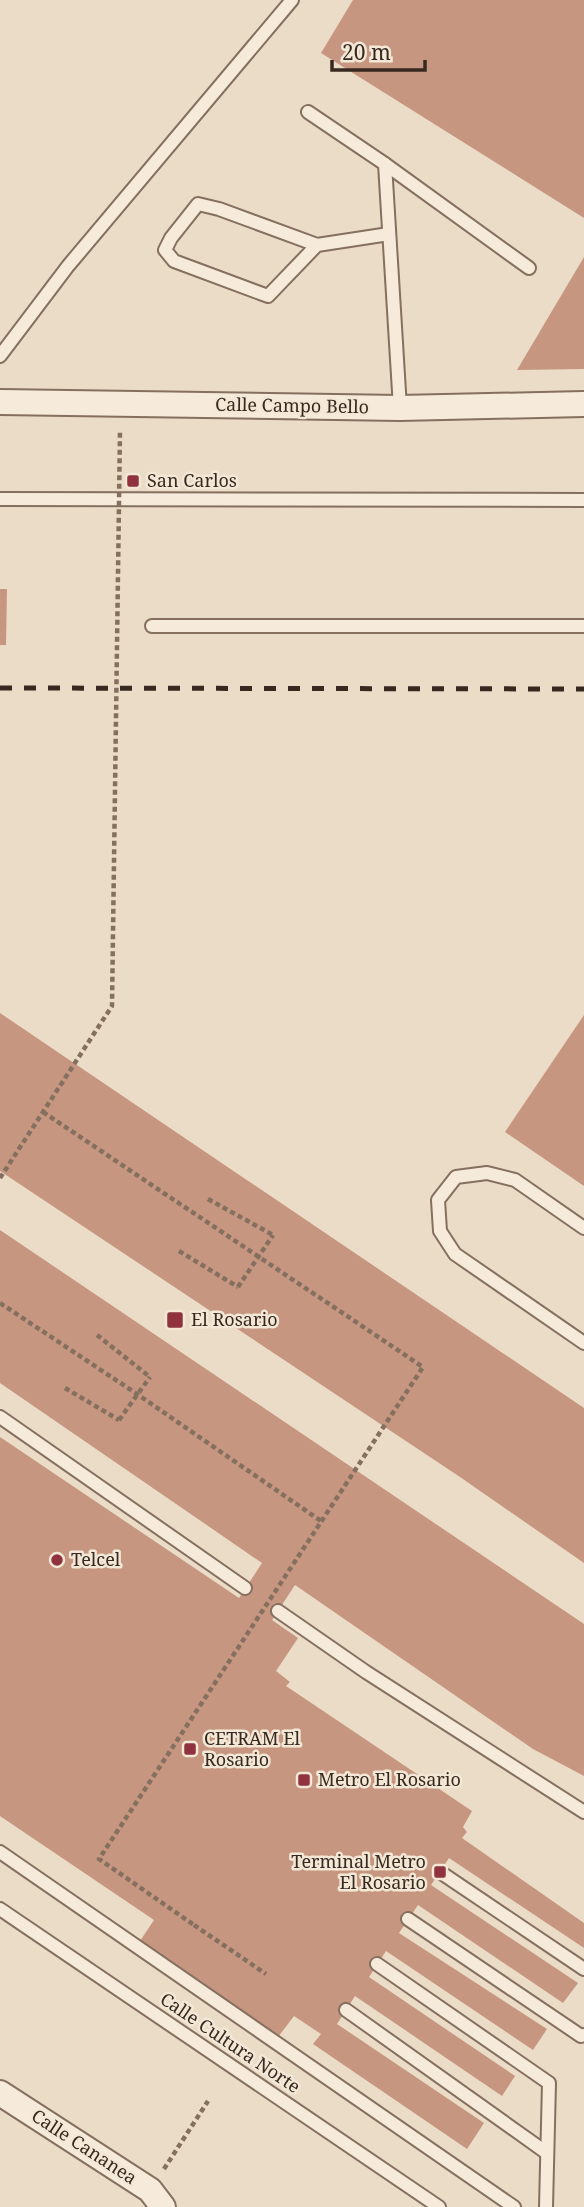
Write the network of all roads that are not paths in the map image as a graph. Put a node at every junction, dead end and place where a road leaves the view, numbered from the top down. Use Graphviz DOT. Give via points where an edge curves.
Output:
graph roads {
  1 [pos="292,0"];
  2 [pos="308,112"];
  3 [pos="385,164"];
  4 [pos="389,234"];
  5 [pos="317,245"];
  6 [pos="529,268"];
  7 [pos="0,356"];
  8 [pos="0,402"];
  9 [pos="584,404"];
  10 [pos="400,408"];
  11 [pos="0,499"];
  12 [pos="584,499"];
  13 [pos="152,626"];
  14 [pos="584,626"];
  15 [pos="584,1228"];
  16 [pos="584,1343"];
  17 [pos="0,1417"];
  18 [pos="245,1588"];
  19 [pos="278,1611"];
  20 [pos="584,1812"];
  21 [pos="0,1852"];
  22 [pos="440,1872"];
  23 [pos="0,1909"];
  24 [pos="408,1919"];
  25 [pos="377,1964"];
  26 [pos="584,1969"];
  27 [pos="346,2010"];
  28 [pos="583,2035"];
  29 [pos="0,2093"];
  30 [pos="547,2153"];
  31 [pos="156,2199"];
  32 [pos="439,2207"];
  33 [pos="514,2207"];
  34 [pos="546,2207"];
  1 -- 7 [label="lane" via="68,266"];
  2 -- 3 [label="lane"];
  3 -- 4 [label="lane"];
  3 -- 6 [label="lane"];
  4 -- 5 [label="lane"];
  4 -- 10 [label="lane"];
  5 -- 5 [label="lane" via="268,296 174,261 165,250 198,204"];
  8 -- 10 [label="street, Calle Campo Bello"];
  9 -- 10 [label="street, Calle Campo Bello"];
  11 -- 12 [label="lane"];
  13 -- 14 [label="lane"];
  15 -- 16 [label="lane" via="515,1180 487,1172 456,1177 439,1200 440,1231 455,1254"];
  17 -- 18 [label="lane"];
  19 -- 20 [label="lane"];
  21 -- 33 [label="lane"];
  22 -- 26 [label="lane"];
  23 -- 32 [label="lane, Calle Cultura Norte"];
  24 -- 28 [label="lane"];
  25 -- 30 [label="lane" via="549,2083"];
  27 -- 30 [label="lane"];
  29 -- 31 [label="street, Calle Cananea"];
  30 -- 34 [label="lane"];
}
